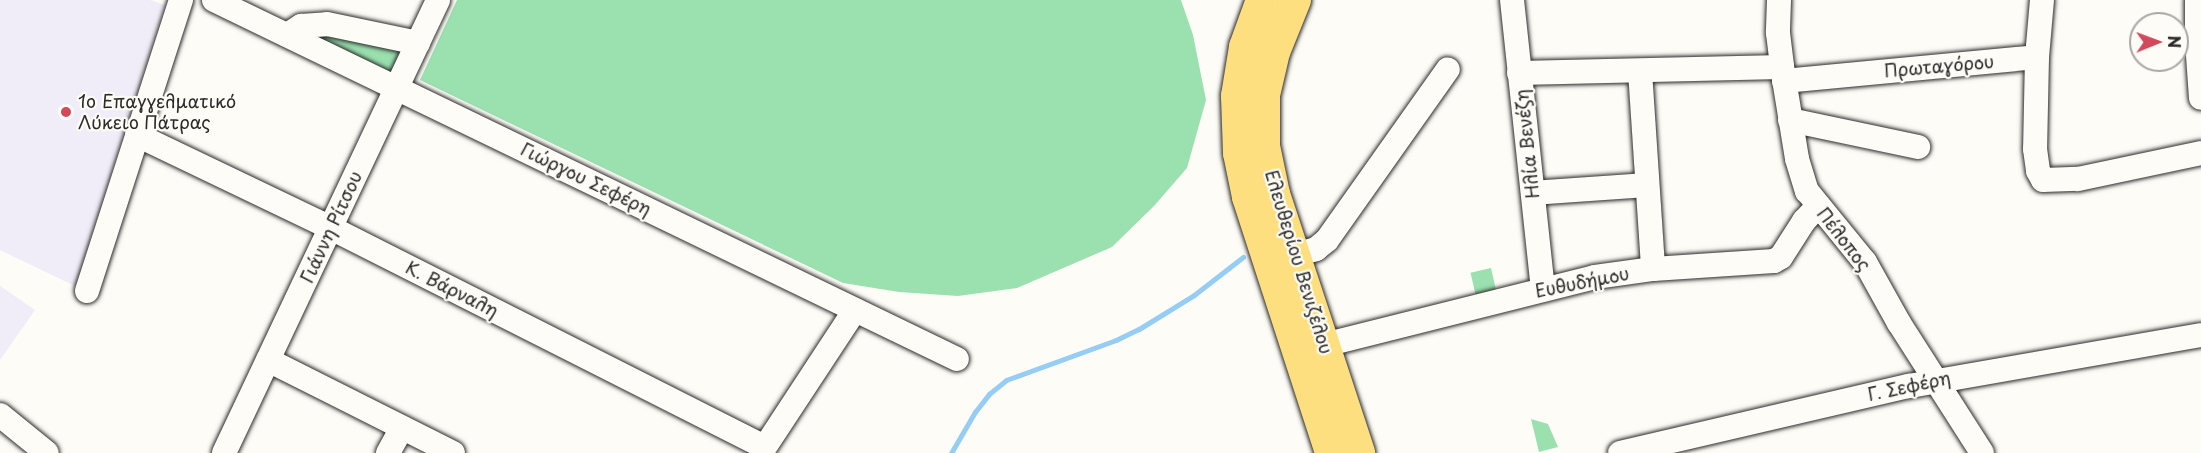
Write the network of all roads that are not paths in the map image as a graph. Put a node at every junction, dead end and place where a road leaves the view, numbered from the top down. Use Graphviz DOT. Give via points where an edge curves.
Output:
graph roads {
  1 [pos="181,0"];
  2 [pos="214,0"];
  3 [pos="438,0"];
  4 [pos="1262,0"];
  5 [pos="1295,0"];
  6 [pos="1512,0"];
  7 [pos="1779,0"];
  8 [pos="2042,0"];
  9 [pos="2197,0"];
  10 [pos="255,9"];
  11 [pos="287,35"];
  12 [pos="418,43"];
  13 [pos="2037,57"];
  14 [pos="1448,69"];
  15 [pos="1640,71"];
  16 [pos="1519,73"];
  17 [pos="1783,74"];
  18 [pos="398,88"];
  19 [pos="2201,98"];
  20 [pos="1790,120"];
  21 [pos="137,135"];
  22 [pos="1918,147"];
  23 [pos="2201,153"];
  24 [pos="1646,185"];
  25 [pos="1533,193"];
  26 [pos="1818,206"];
  27 [pos="331,228"];
  28 [pos="1294,255"];
  29 [pos="1653,269"];
  30 [pos="1543,289"];
  31 [pos="87,291"];
  32 [pos="855,310"];
  33 [pos="2201,335"];
  34 [pos="1324,345"];
  35 [pos="957,359"];
  36 [pos="268,360"];
  37 [pos="1937,380"];
  38 [pos="0,415"];
  39 [pos="402,428"];
  40 [pos="763,450"];
  41 [pos="47,453"];
  42 [pos="224,453"];
  43 [pos="388,453"];
  44 [pos="453,453"];
  45 [pos="1331,453"];
  46 [pos="1359,453"];
  47 [pos="1620,453"];
  48 [pos="1982,453"];
  1 -- 21 [label="street"];
  2 -- 10 [label="street, Γιώργου Σεφέρη"];
  3 -- 12 [label="street, Γιάννη Ρίτσου"];
  4 -- 45 [label="main road, Ελευθερίου Βενιζέλου" via="1245,47 1237,96 1239,153 1248,197"];
  5 -- 28 [label="main road, Ελευθερίου Βενιζέλου" via="1274,52 1264,95 1264,146 1274,194"];
  6 -- 16 [label="street, Ηλία Βενέζη"];
  7 -- 17 [label="street, Πέλοπος"];
  8 -- 13 [label="street"];
  9 -- 19 [label="street"];
  10 -- 11 [label="street, Γιώργου Σεφέρη"];
  11 -- 12 [label="street" via="301,26 327,24"];
  11 -- 18 [label="street, Γιώργου Σεφέρη"];
  12 -- 18 [label="street, Γιάννη Ρίτσου"];
  13 -- 17 [label="street, Πρωταγόρου"];
  13 -- 23 [label="street" via="2035,149 2043,180 2078,178"];
  14 -- 28 [label="street" via="1327,240 1316,249"];
  15 -- 16 [label="street, Πρωταγόρου"];
  15 -- 17 [label="street, Πρωταγόρου"];
  15 -- 24 [label="street"];
  16 -- 25 [label="street, Ηλία Βενέζη"];
  17 -- 20 [label="street, Πέλοπος"];
  18 -- 27 [label="street, Γιάννη Ρίτσου"];
  18 -- 32 [label="street, Γιώργου Σεφέρη"];
  20 -- 22 [label="street"];
  20 -- 26 [label="street, Πέλοπος" via="1802,179"];
  21 -- 27 [label="street, Κ. Βάρναλη"];
  21 -- 31 [label="street"];
  24 -- 25 [label="street"];
  24 -- 29 [label="street"];
  25 -- 30 [label="street, Ηλία Βενέζη"];
  26 -- 29 [label="street, Ευθυδήμου" via="1779,259"];
  26 -- 37 [label="street, Πέλοπος" via="1865,262"];
  27 -- 36 [label="street, Γιάννη Ρίτσου"];
  27 -- 40 [label="street, Κ. Βάρναλη"];
  28 -- 34 [label="main road, Ελευθερίου Βενιζέλου"];
  29 -- 30 [label="street, Ευθυδήμου"];
  30 -- 34 [label="street, Ευθυδήμου"];
  32 -- 35 [label="street, Γιώργου Σεφέρη"];
  32 -- 40 [label="street"];
  33 -- 37 [label="street, Γ. Σεφέρη"];
  34 -- 46 [label="main road, Ελευθερίου Βενιζέλου"];
  36 -- 39 [label="street"];
  36 -- 42 [label="street, Γιάννη Ρίτσου"];
  37 -- 47 [label="street, Γ. Σεφέρη"];
  37 -- 48 [label="street, Πέλοπος"];
  38 -- 41 [label="street"];
  39 -- 43 [label="street"];
  39 -- 44 [label="street"];
}
